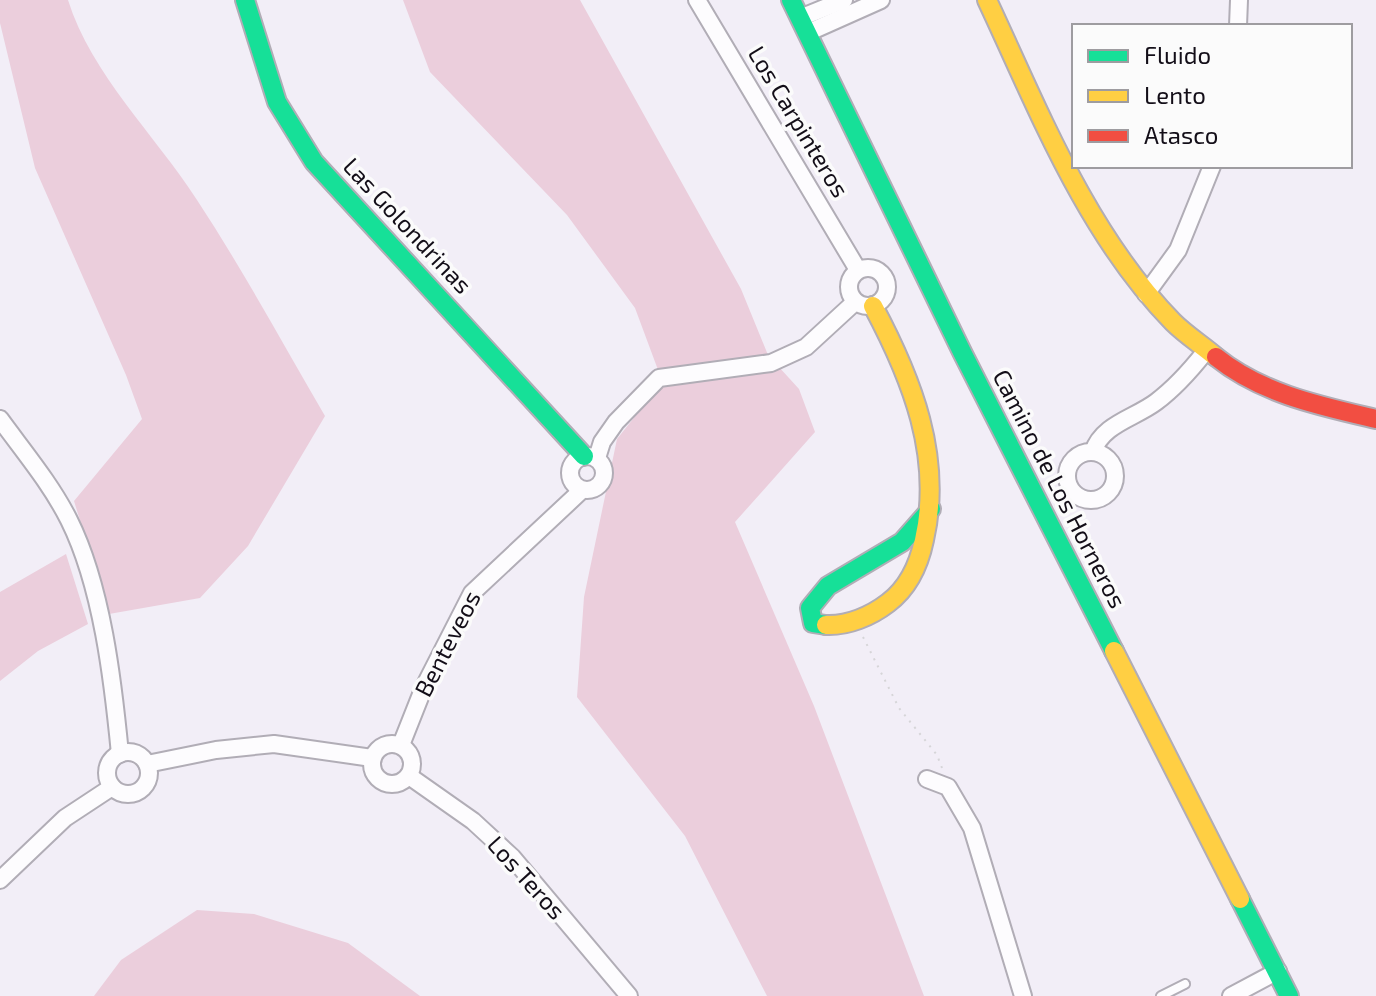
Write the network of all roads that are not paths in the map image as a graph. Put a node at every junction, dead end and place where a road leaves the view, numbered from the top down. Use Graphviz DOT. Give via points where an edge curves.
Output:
graph roads {
  1 [pos="245,0"];
  2 [pos="697,0"];
  3 [pos="791,0"];
  4 [pos="844,0"];
  5 [pos="881,0"];
  6 [pos="987,0"];
  7 [pos="1239,0"];
  8 [pos="1238,24"];
  9 [pos="803,26"];
  10 [pos="1211,168"];
  11 [pos="858,270"];
  12 [pos="1146,294"];
  13 [pos="864,304"];
  14 [pos="1205,352"];
  15 [pos="0,419"];
  16 [pos="1376,419"];
  17 [pos="1093,452"];
  18 [pos="590,457"];
  19 [pos="582,490"];
  20 [pos="931,509"];
  21 [pos="401,745"];
  22 [pos="120,754"];
  23 [pos="372,758"];
  24 [pos="147,764"];
  25 [pos="409,776"];
  26 [pos="927,779"];
  27 [pos="112,787"];
  28 [pos="0,880"];
  29 [pos="1278,971"];
  30 [pos="1185,984"];
  31 [pos="1242,993"];
  32 [pos="629,996"];
  33 [pos="1023,996"];
  34 [pos="1161,996"];
  35 [pos="1289,996"];
  1 -- 18 [label="street, Las Golondrinas" via="277,102 314,162"];
  2 -- 11 [label="street, Los Carpinteros"];
  3 -- 9 [label="street, Camino de Los Horneros"];
  4 -- 9 [label="street"];
  5 -- 9 [label="street"];
  6 -- 12 [label="street" via="1093,215"];
  7 -- 8 [label="street"];
  9 -- 29 [label="street, Camino de Los Horneros" via="963,354"];
  10 -- 12 [label="street" via="1178,250"];
  11 -- 13 [label="street" via="848,285"];
  11 -- 13 [label="street" via="871,268 886,279 884,298"];
  12 -- 14 [label="street"];
  13 -- 18 [label="street, Benteveos" via="806,347 771,363 659,378"];
  13 -- 20 [label="street" via="893,340 927,440"];
  14 -- 16 [label="street" via="1297,401"];
  14 -- 17 [label="street" via="1154,404 1110,428"];
  15 -- 22 [label="street" via="51,488 85,561 109,669"];
  18 -- 19 [label="street, Benteveos" via="574,462 570,472"];
  18 -- 19 [label="street, Benteveos" via="604,467 604,478 598,487"];
  19 -- 21 [label="street, Benteveos" via="472,593"];
  20 -- 20 [label="street" via="902,542 828,586 810,608 813,623 829,628 856,622 888,605 918,564"];
  21 -- 23 [label="street" via="387,744"];
  21 -- 25 [label="street" via="412,759"];
  22 -- 24 [label="street" via="132,753"];
  22 -- 27 [label="street" via="107,768"];
  23 -- 24 [label="street" via="274,744"];
  23 -- 25 [label="street" via="380,781 392,785"];
  24 -- 27 [label="street" via="142,788 123,793"];
  25 -- 32 [label="street, Los Teros" via="473,821 512,857"];
  26 -- 33 [label="street" via="948,787 972,828"];
  27 -- 28 [label="street" via="65,818"];
  29 -- 31 [label="street"];
  29 -- 35 [label="street, Camino de Los Horneros"];
  30 -- 34 [label="lane"];
}
